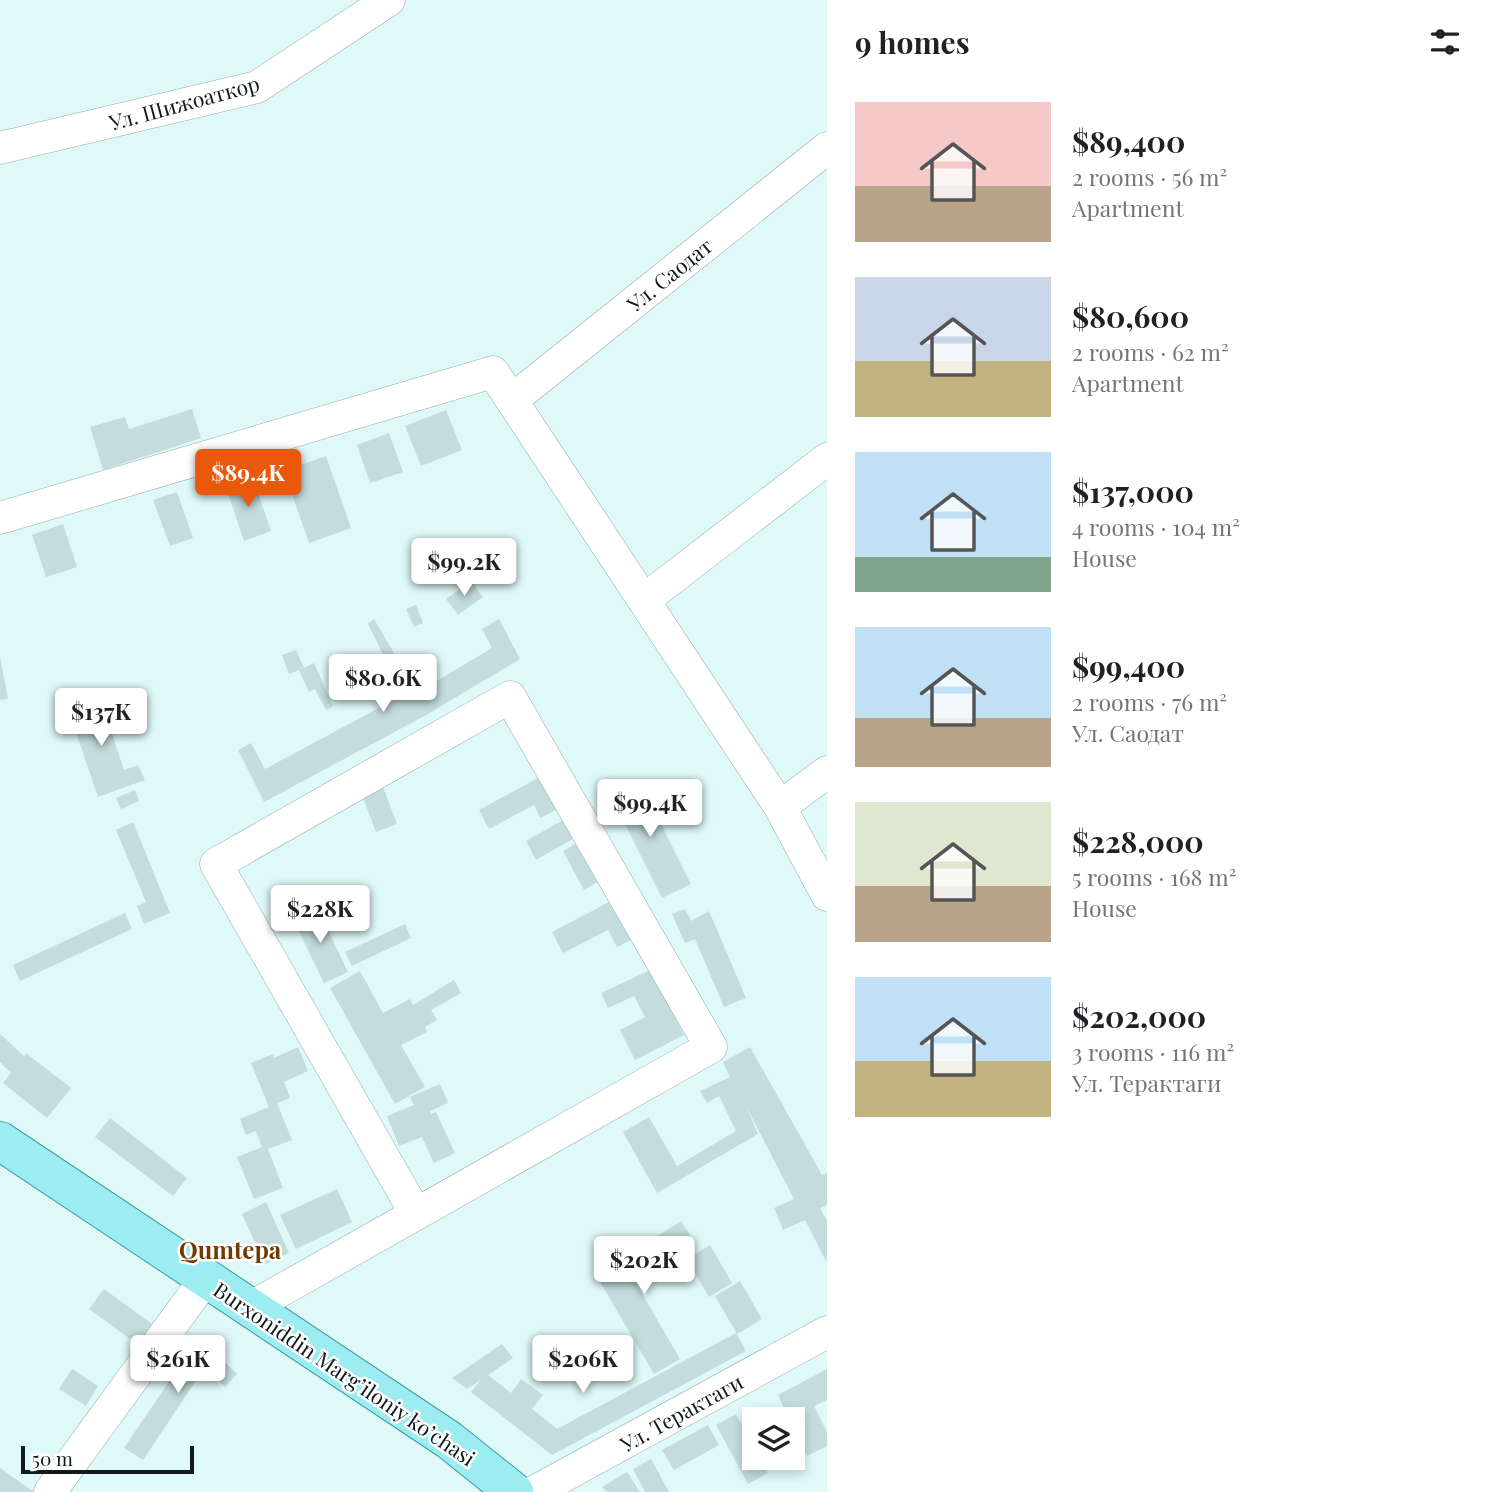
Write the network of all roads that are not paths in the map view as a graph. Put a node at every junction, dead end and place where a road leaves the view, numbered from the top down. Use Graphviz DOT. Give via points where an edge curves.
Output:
graph roads {
  1 [pos="389,0"];
  2 [pos="0,148"];
  3 [pos="827,148"];
  4 [pos="512,400"];
  5 [pos="827,458"];
  6 [pos="0,518"];
  7 [pos="644,600"];
  8 [pos="827,772"];
  9 [pos="780,807"];
  10 [pos="827,895"];
  11 [pos="0,1140"];
  12 [pos="416,1214"];
  13 [pos="206,1278"];
  14 [pos="250,1308"];
  15 [pos="827,1332"];
  16 [pos="50,1492"];
  17 [pos="514,1492"];
  18 [pos="534,1492"];
  1 -- 2 [label="street, Ул. Шижоаткор" via="257,87"];
  3 -- 4 [label="street, Ул. Саодат"];
  4 -- 6 [label="street" via="493,372"];
  4 -- 7 [label="street"];
  5 -- 7 [label="street"];
  7 -- 9 [label="street"];
  8 -- 9 [label="street"];
  9 -- 10 [label="street"];
  11 -- 13 [label="main road, Burxoniddin Marg’iloniy ko’chasi"];
  12 -- 12 [label="street" via="711,1046 510,697 216,864"];
  12 -- 14 [label="street"];
  13 -- 14 [label="main road, Burxoniddin Marg’iloniy ko’chasi"];
  13 -- 16 [label="street"];
  14 -- 17 [label="main road, Burxoniddin Marg’iloniy ko’chasi" via="449,1440"];
  15 -- 18 [label="street, Ул. Терактаги"];
}
